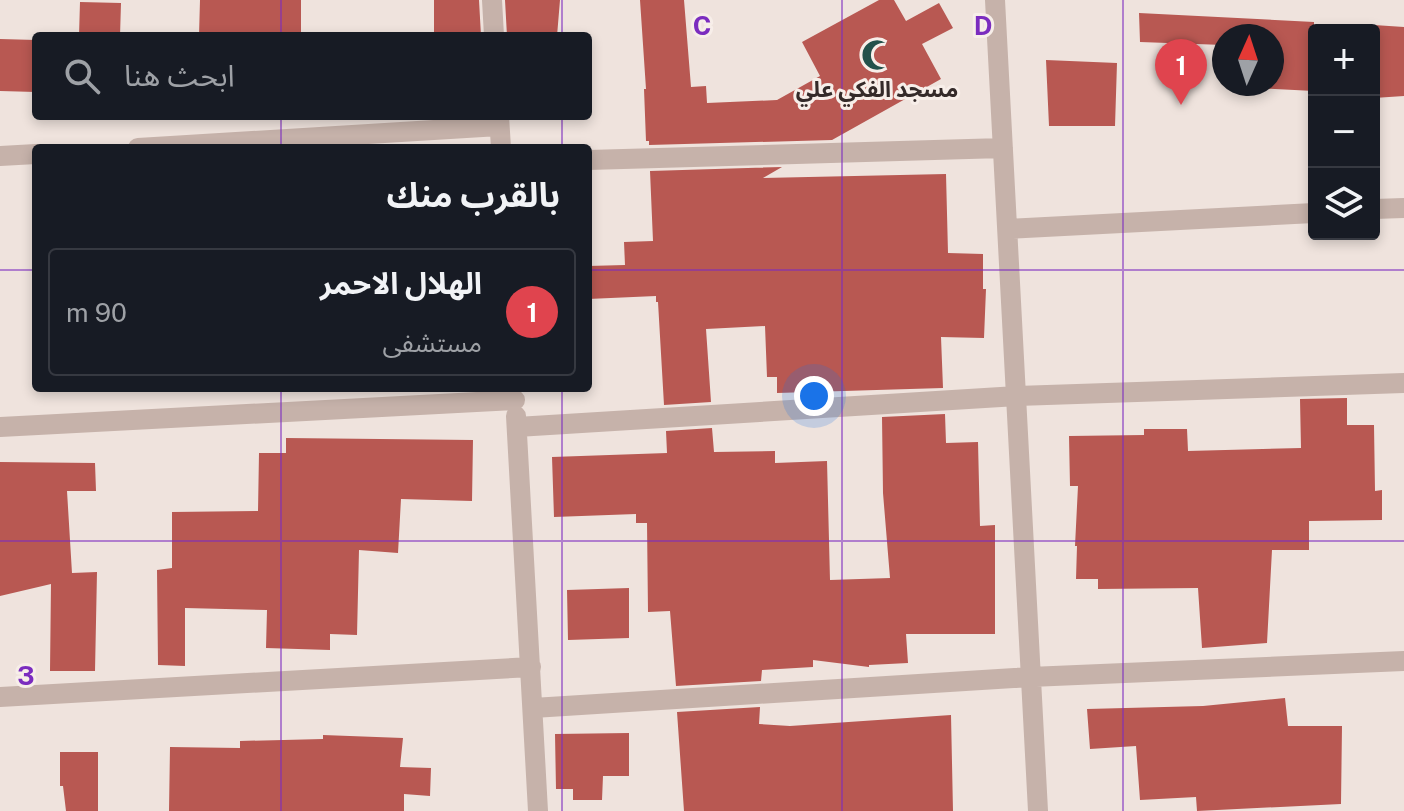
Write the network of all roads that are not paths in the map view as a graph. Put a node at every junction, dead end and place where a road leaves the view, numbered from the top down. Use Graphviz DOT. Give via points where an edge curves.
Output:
graph roads {
  1 [pos="492,0"];
  2 [pos="995,0"];
  3 [pos="494,32"];
  4 [pos="499,121"];
  5 [pos="191,144"];
  6 [pos="501,144"];
  7 [pos="1003,148"];
  8 [pos="32,154"];
  9 [pos="0,156"];
  10 [pos="592,160"];
  11 [pos="1404,208"];
  12 [pos="1380,209"];
  13 [pos="1308,213"];
  14 [pos="1008,229"];
  15 [pos="1404,383"];
  16 [pos="515,394"];
  17 [pos="1017,396"];
  18 [pos="0,427"];
  19 [pos="517,427"];
  20 [pos="1404,661"];
  21 [pos="531,667"];
  22 [pos="1030,677"];
  23 [pos="0,697"];
  24 [pos="533,708"];
  25 [pos="538,811"];
  26 [pos="1038,811"];
  1 -- 3 [label="street"];
  2 -- 7 [label="street"];
  4 -- 5 [label="street"];
  4 -- 6 [label="street"];
  7 -- 10 [label="street"];
  7 -- 14 [label="street"];
  8 -- 9 [label="street"];
  11 -- 12 [label="street"];
  13 -- 14 [label="street"];
  14 -- 17 [label="street"];
  15 -- 17 [label="street"];
  16 -- 18 [label="street"];
  16 -- 19 [label="street"];
  17 -- 19 [label="street"];
  17 -- 22 [label="street"];
  19 -- 21 [label="street"];
  20 -- 22 [label="street"];
  21 -- 23 [label="street"];
  21 -- 24 [label="street"];
  22 -- 24 [label="street"];
  22 -- 26 [label="street"];
  24 -- 25 [label="street"];
}
